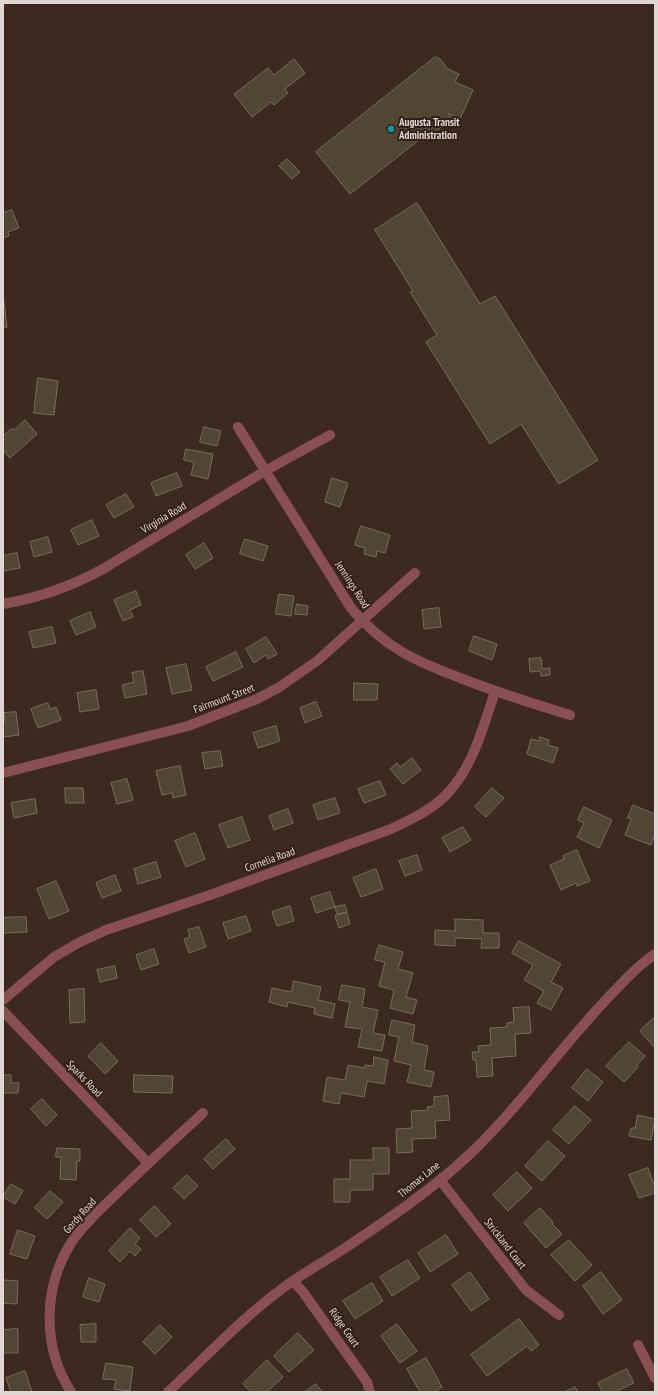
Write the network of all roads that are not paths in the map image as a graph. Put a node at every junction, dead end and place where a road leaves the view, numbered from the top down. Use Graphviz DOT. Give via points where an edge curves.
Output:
graph roads {
  1 [pos="238,427"];
  2 [pos="330,435"];
  3 [pos="265,471"];
  4 [pos="415,573"];
  5 [pos="3,604"];
  6 [pos="361,621"];
  7 [pos="495,692"];
  8 [pos="570,715"];
  9 [pos="3,773"];
  10 [pos="655,954"];
  11 [pos="3,1000"];
  12 [pos="3,1011"];
  13 [pos="203,1113"];
  14 [pos="148,1163"];
  15 [pos="440,1180"];
  16 [pos="294,1281"];
  17 [pos="559,1315"];
  18 [pos="638,1345"];
  19 [pos="655,1378"];
  20 [pos="71,1392"];
  21 [pos="168,1392"];
  22 [pos="370,1392"];
  1 -- 3 [label="street, Jennings Road"];
  2 -- 3 [label="street, Virginia Road"];
  3 -- 5 [label="street, Virginia Road" via="85,579 45,594"];
  3 -- 6 [label="street, Jennings Road"];
  4 -- 6 [label="street, Fairmount Street"];
  6 -- 7 [label="street, Jennings Road" via="380,638 423,664"];
  6 -- 9 [label="street, Fairmount Street" via="317,661 257,699 188,726"];
  7 -- 8 [label="street, Jennings Road"];
  7 -- 11 [label="street, Cornelia Road" via="473,756 462,776 443,798 416,817 392,829 106,930 54,957"];
  10 -- 15 [label="street, Thomas Lane" via="592,1015 496,1129"];
  12 -- 14 [label="street, Sparks Road"];
  13 -- 14 [label="street, Gordy Road"];
  14 -- 20 [label="street, Gordy Road" via="82,1228 71,1242 58,1269 50,1298 51,1337 62,1378"];
  15 -- 16 [label="street, Thomas Lane" via="404,1208"];
  15 -- 17 [label="street, Strickland Court" via="526,1290"];
  16 -- 21 [label="street, Thomas Lane" via="252,1314"];
  16 -- 22 [label="street, Ridge Court" via="367,1382"];
  18 -- 19 [label="street"];
}
